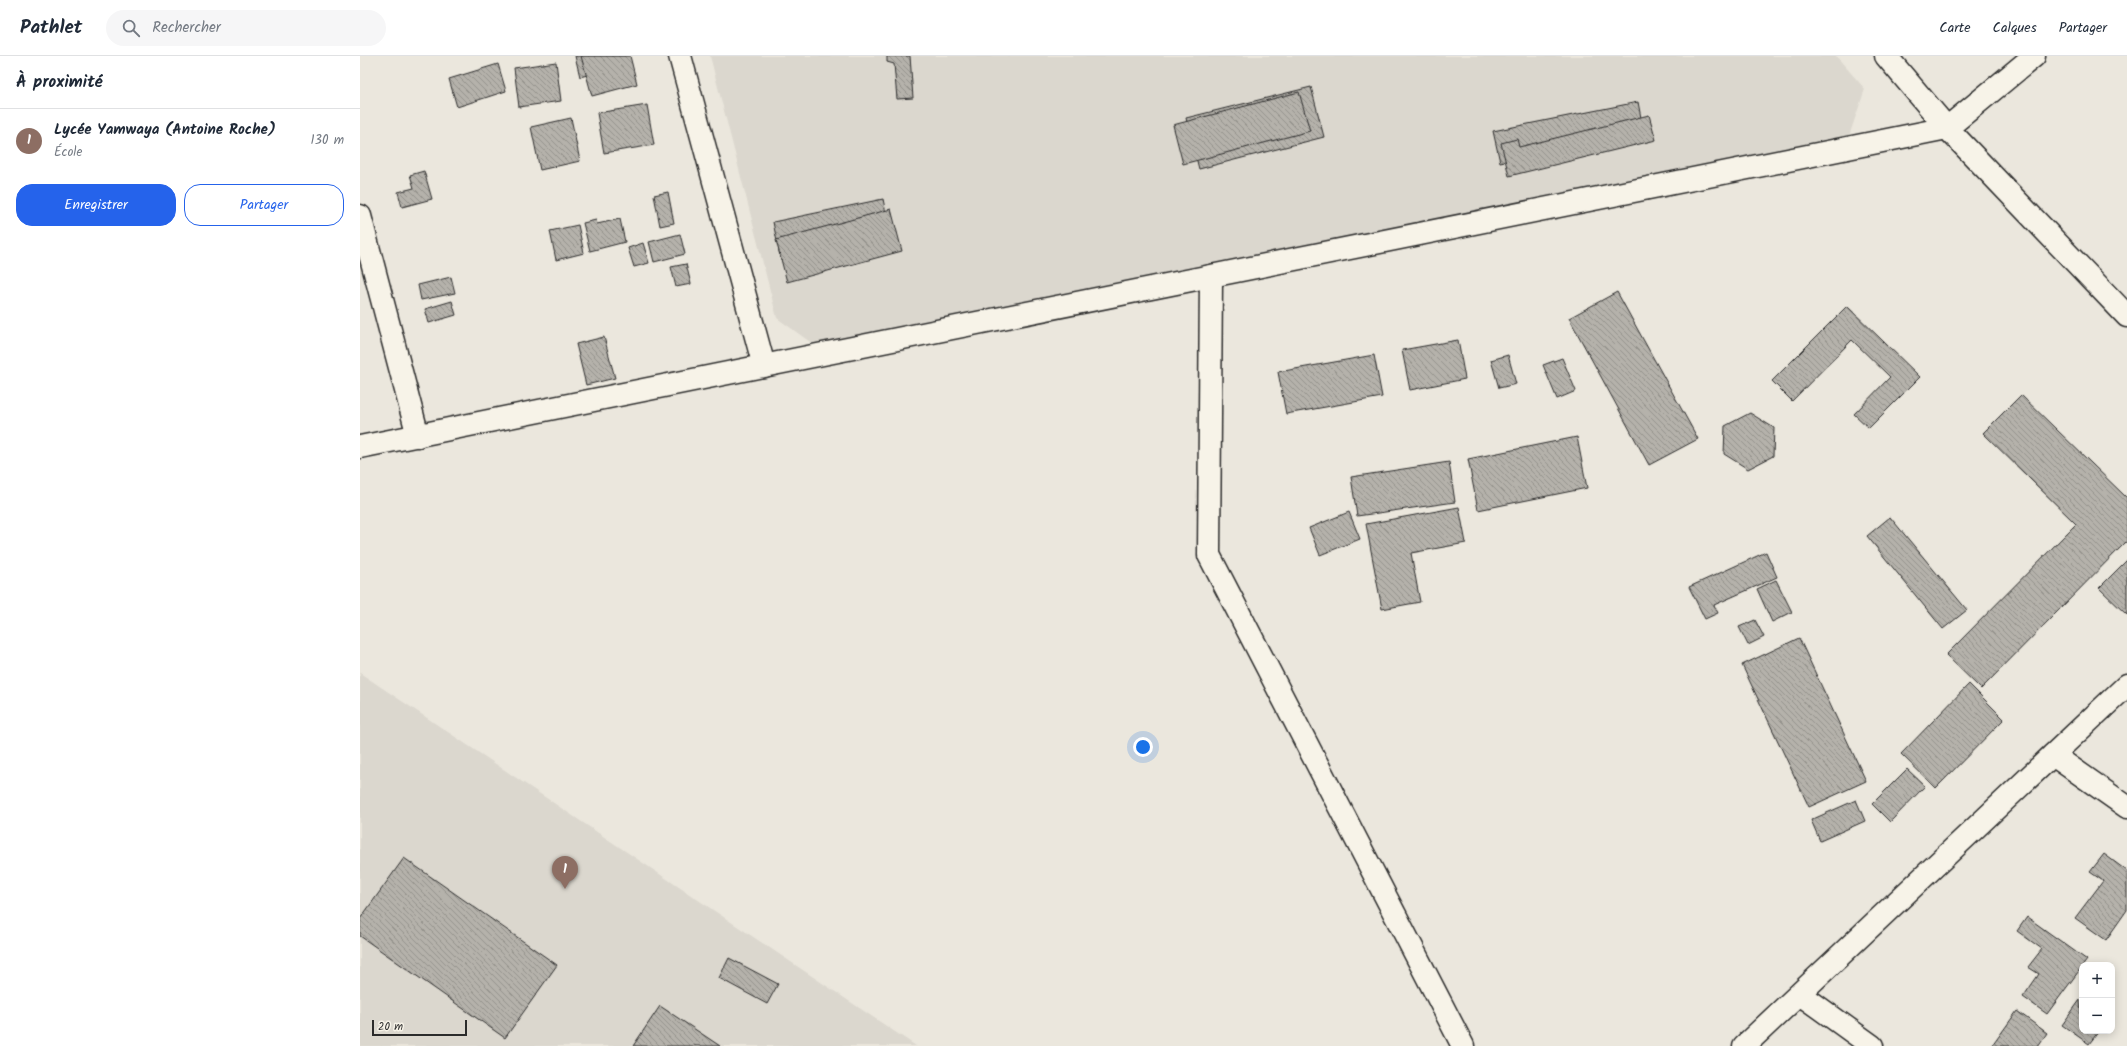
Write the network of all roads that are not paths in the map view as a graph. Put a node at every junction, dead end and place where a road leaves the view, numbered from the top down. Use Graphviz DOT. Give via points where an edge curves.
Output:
graph roads {
  1 [pos="680,56"];
  2 [pos="1886,56"];
  3 [pos="2034,56"];
  4 [pos="1947,128"];
  5 [pos="360,216"];
  6 [pos="1211,276"];
  7 [pos="2127,316"];
  8 [pos="764,366"];
  9 [pos="418,436"];
  10 [pos="360,447"];
  11 [pos="2127,685"];
  12 [pos="2053,755"];
  13 [pos="2127,807"];
  14 [pos="1800,994"];
  15 [pos="1463,1046"];
  16 [pos="1744,1046"];
  17 [pos="1872,1046"];
  1 -- 8 [label="street"];
  2 -- 4 [label="street"];
  3 -- 4 [label="street"];
  4 -- 6 [label="street"];
  4 -- 7 [label="street"];
  5 -- 9 [label="street"];
  6 -- 8 [label="street"];
  6 -- 15 [label="street" via="1209,555"];
  8 -- 9 [label="street"];
  9 -- 10 [label="street"];
  11 -- 12 [label="street"];
  12 -- 13 [label="street"];
  12 -- 14 [label="street"];
  14 -- 16 [label="street"];
  14 -- 17 [label="street"];
}
